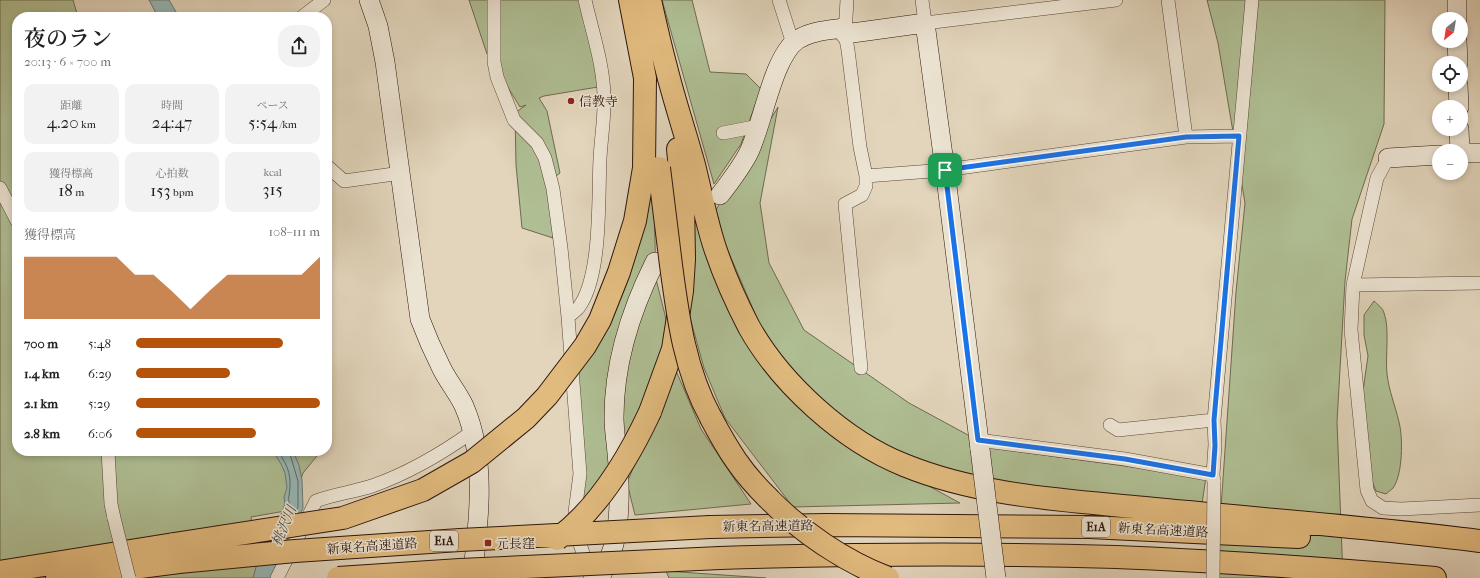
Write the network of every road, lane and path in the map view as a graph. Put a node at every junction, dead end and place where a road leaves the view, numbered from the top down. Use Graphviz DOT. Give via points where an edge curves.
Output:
graph roads {
  1 [pos="324,0"];
  2 [pos="369,0"];
  3 [pos="494,0"];
  4 [pos="585,0"];
  5 [pos="630,0"];
  6 [pos="650,0"];
  7 [pos="779,0"];
  8 [pos="847,0"];
  9 [pos="922,0"];
  10 [pos="1116,0"];
  11 [pos="1168,0"];
  12 [pos="1252,0"];
  13 [pos="1456,0"];
  14 [pos="308,12"];
  15 [pos="1457,12"];
  16 [pos="925,23"];
  17 [pos="845,34"];
  18 [pos="793,44"];
  19 [pos="666,69"];
  20 [pos="759,126"];
  21 [pos="723,133"];
  22 [pos="1239,136"];
  23 [pos="1186,137"];
  24 [pos="1468,152"];
  25 [pos="1480,153"];
  26 [pos="1432,155"];
  27 [pos="1388,158"];
  28 [pos="652,168"];
  29 [pos="332,170"];
  30 [pos="945,170"];
  31 [pos="401,173"];
  32 [pos="866,176"];
  33 [pos="0,188"];
  34 [pos="720,194"];
  35 [pos="12,211"];
  36 [pos="655,262"];
  37 [pos="1480,283"];
  38 [pos="1353,285"];
  39 [pos="568,317"];
  40 [pos="861,368"];
  41 [pos="1214,420"];
  42 [pos="1110,425"];
  43 [pos="472,432"];
  44 [pos="979,445"];
  45 [pos="108,456"];
  46 [pos="1213,478"];
  47 [pos="1480,505"];
  48 [pos="1480,541"];
  49 [pos="1480,551"];
  50 [pos="177,553"];
  51 [pos="0,572"];
  52 [pos="57,578"];
  53 [pos="129,578"];
  54 [pos="277,578"];
  55 [pos="338,578"];
  56 [pos="472,578"];
  57 [pos="499,578"];
  58 [pos="591,578"];
  59 [pos="600,578"];
  60 [pos="888,578"];
  61 [pos="996,578"];
  62 [pos="1213,578"];
  63 [pos="1435,578"];
  1 -- 14 [label="street"];
  2 -- 31 [label="street" via="386,62"];
  3 -- 39 [label="street" via="494,62 497,77 514,120 537,143 543,153 553,189"];
  4 -- 39 [label="street" via="604,95 596,249 587,292 579,307"];
  5 -- 28 [label="highway" via="644,78"];
  6 -- 19 [label="highway"];
  7 -- 18 [label="street"];
  8 -- 17 [label="street"];
  9 -- 16 [label="street"];
  10 -- 16 [label="street"];
  11 -- 23 [label="street"];
  12 -- 22 [label="street"];
  13 -- 15 [label="street"];
  16 -- 17 [label="street"];
  16 -- 30 [label="street"];
  17 -- 18 [label="street" via="844,28 821,31 805,36"];
  17 -- 32 [label="street"];
  18 -- 20 [label="street" via="785,52 778,67"];
  19 -- 48 [label="highway" via="715,249 732,293 750,329 770,358 791,383 844,432 923,472 1003,493"];
  19 -- 57 [label="highway, bridge" via="680,164 684,259 673,349 636,442 608,485 566,532"];
  20 -- 21 [label="street"];
  20 -- 34 [label="street" via="745,160"];
  22 -- 23 [label="street"];
  22 -- 41 [label="street"];
  23 -- 30 [label="street"];
  24 -- 25 [label="street"];
  26 -- 27 [label="street"];
  27 -- 38 [label="street" via="1377,178"];
  28 -- 50 [label="highway, bridge" via="619,272 600,320 560,379 526,418 472,462 422,490 343,518"];
  28 -- 60 [label="highway, bridge" via="686,353 696,386 711,418 739,466 753,484 783,513 842,556"];
  29 -- 31 [label="street" via="344,181"];
  30 -- 32 [label="street"];
  30 -- 44 [label="street"];
  31 -- 43 [label="street" via="420,319 441,368 464,406"];
  32 -- 40 [label="street" via="866,186 862,195 845,204"];
  33 -- 35 [label="street"];
  36 -- 59 [label="street" via="635,306 623,347 616,387 614,417 619,511 614,545"];
  37 -- 38 [label="street"];
  38 -- 47 [label="street" via="1351,330 1367,490 1372,501 1383,508"];
  39 -- 58 [label="street" via="580,474 575,512 580,544"];
  41 -- 42 [label="street" via="1118,430"];
  41 -- 46 [label="street"];
  43 -- 54 [label="street" via="400,476 316,501"];
  43 -- 56 [label="street" via="479,473"];
  44 -- 46 [label="street" via="1125,459"];
  44 -- 61 [label="street, bridge"];
  45 -- 53 [label="street, bridge" via="111,504"];
  46 -- 62 [label="street, bridge"];
  49 -- 50 [label="highway, 新東名高速道路 / E1A, bridge" via="1089,526 841,525 710,527 295,551"];
  50 -- 51 [label="highway"];
  50 -- 52 [label="highway, 新東名高速道路 / E1A"];
  55 -- 63 [label="highway, E1A, bridge" via="720,558 888,555 1116,557 1309,567"];
}
